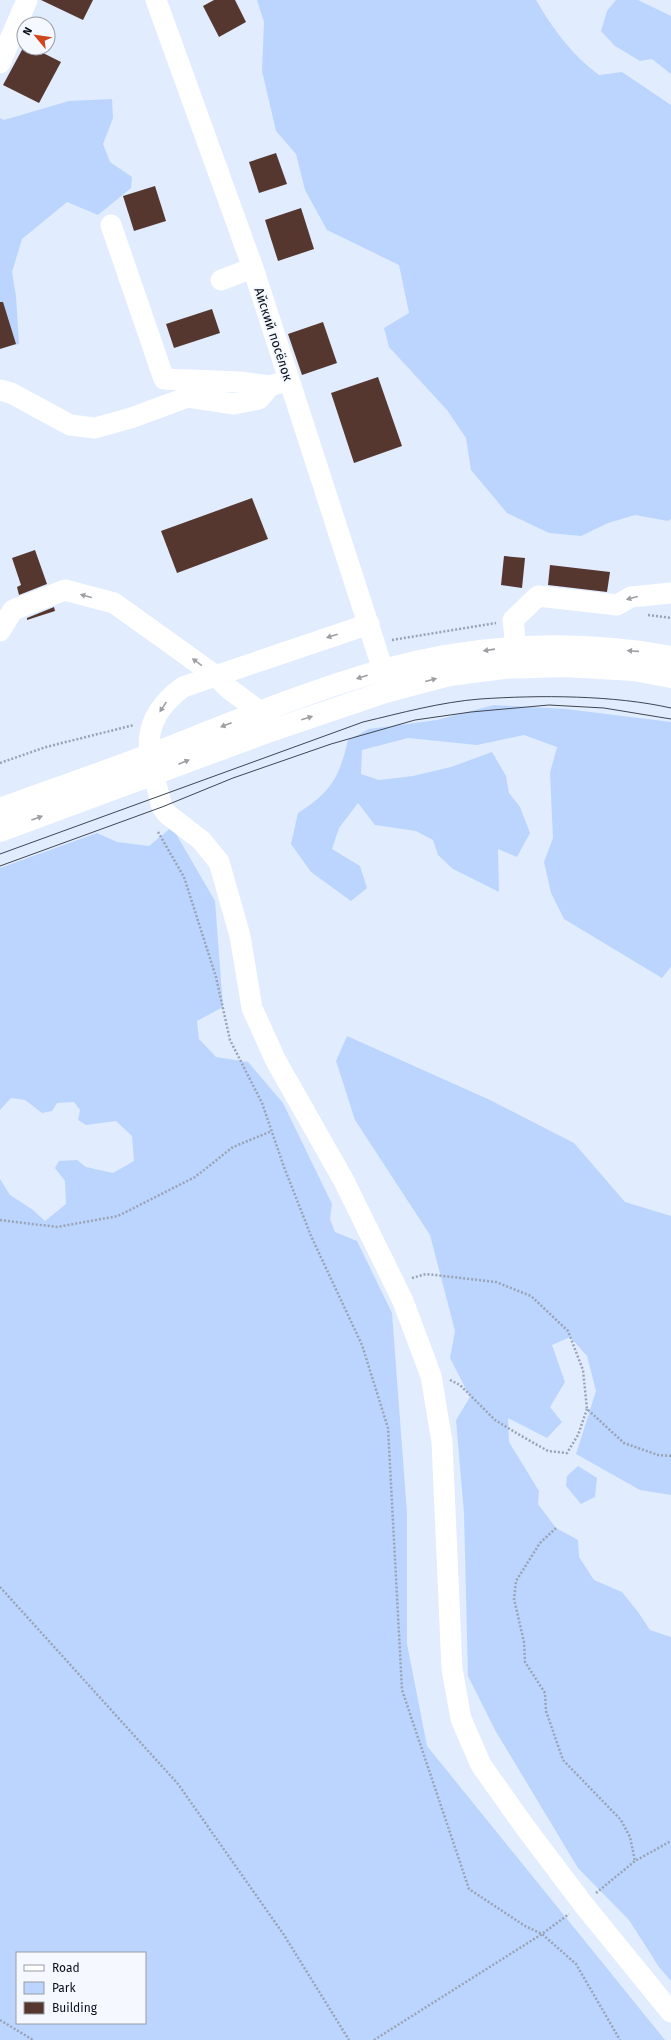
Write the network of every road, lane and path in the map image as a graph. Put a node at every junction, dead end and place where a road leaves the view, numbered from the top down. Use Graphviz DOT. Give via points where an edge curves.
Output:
graph roads {
  1 [pos="27,0"];
  2 [pos="156,0"];
  3 [pos="0,63"];
  4 [pos="111,225"];
  5 [pos="253,268"];
  6 [pos="221,280"];
  7 [pos="279,383"];
  8 [pos="0,390"];
  9 [pos="671,593"];
  10 [pos="369,624"];
  11 [pos="0,631"];
  12 [pos="516,647"];
  13 [pos="671,657"];
  14 [pos="383,670"];
  15 [pos="216,676"];
  16 [pos="671,677"];
  17 [pos="260,712"];
  18 [pos="151,765"];
  19 [pos="0,809"];
  20 [pos="154,826"];
  21 [pos="0,831"];
  22 [pos="272,1131"];
  23 [pos="0,1220"];
  24 [pos="395,1284"];
  25 [pos="431,1376"];
  26 [pos="587,1409"];
  27 [pos="671,1456"];
  28 [pos="556,1528"];
  29 [pos="0,1587"];
  30 [pos="671,1841"];
  31 [pos="635,1861"];
  32 [pos="583,1904"];
  33 [pos="542,1934"];
  34 [pos="671,2012"];
  35 [pos="0,2020"];
  36 [pos="33,2040"];
  37 [pos="349,2040"];
  38 [pos="374,2040"];
  39 [pos="620,2040"];
  1 -- 3 [label="street"];
  2 -- 5 [label="street, Айский посёлок"];
  4 -- 7 [label="street" via="164,379"];
  5 -- 6 [label="street"];
  5 -- 7 [label="street, Айский посёлок"];
  7 -- 8 [label="street" via="259,399 234,404 188,397 95,428 70,425 11,393"];
  7 -- 10 [label="street, Айский посёлок"];
  9 -- 12 [label="street, one-way" via="631,597 617,605 538,596 513,620"];
  10 -- 14 [label="street, Айский посёлок"];
  10 -- 15 [label="street, one-way"];
  15 -- 11 [label="street, one-way" via="114,603 65,590 13,610"];
  13 -- 12 [label="main road, one-way" via="642,651 572,646"];
  12 -- 14 [label="main road, one-way" via="458,654"];
  14 -- 17 [label="main road, one-way"];
  15 -- 17 [label="street"];
  15 -- 18 [label="street, one-way" via="182,688 169,697 153,721 150,734"];
  18 -- 16 [label="main road, one-way" via="197,757 385,692 449,675 504,668 566,666 634,670"];
  17 -- 18 [label="main road, one-way"];
  18 -- 19 [label="main road"];
  21 -- 18 [label="main road, one-way"];
  18 -- 24 [label="street" via="162,807 167,814 201,840 219,862 240,936 252,1008 276,1061 344,1181"];
  20 -- 22 [label="path" via="184,877 216,977 230,1040 262,1103"];
  22 -- 23 [label="path" via="233,1147 195,1177 118,1216 56,1227"];
  22 -- 33 [label="path" via="311,1236 362,1345 388,1428 402,1690 441,1806 469,1889 525,1926"];
  24 -- 25 [label="street"];
  24 -- 26 [label="path" via="426,1274 496,1282 532,1296 568,1331 583,1370"];
  25 -- 26 [label="path" via="446,1377 460,1385 495,1420 548,1451 567,1453 578,1435"];
  25 -- 32 [label="street" via="442,1442 452,1669 461,1719 481,1765"];
  26 -- 27 [label="path" via="624,1443 658,1455"];
  28 -- 31 [label="path" via="540,1543 516,1581 514,1599 524,1642 525,1662 545,1693 546,1712 563,1760 622,1820 630,1837"];
  29 -- 37 [label="path" via="178,1784 284,1935"];
  30 -- 31 [label="path"];
  31 -- 32 [label="path"];
  32 -- 33 [label="path"];
  32 -- 34 [label="street"];
  33 -- 38 [label="path"];
  33 -- 39 [label="path" via="576,1964"];
  35 -- 36 [label="path"];
}
